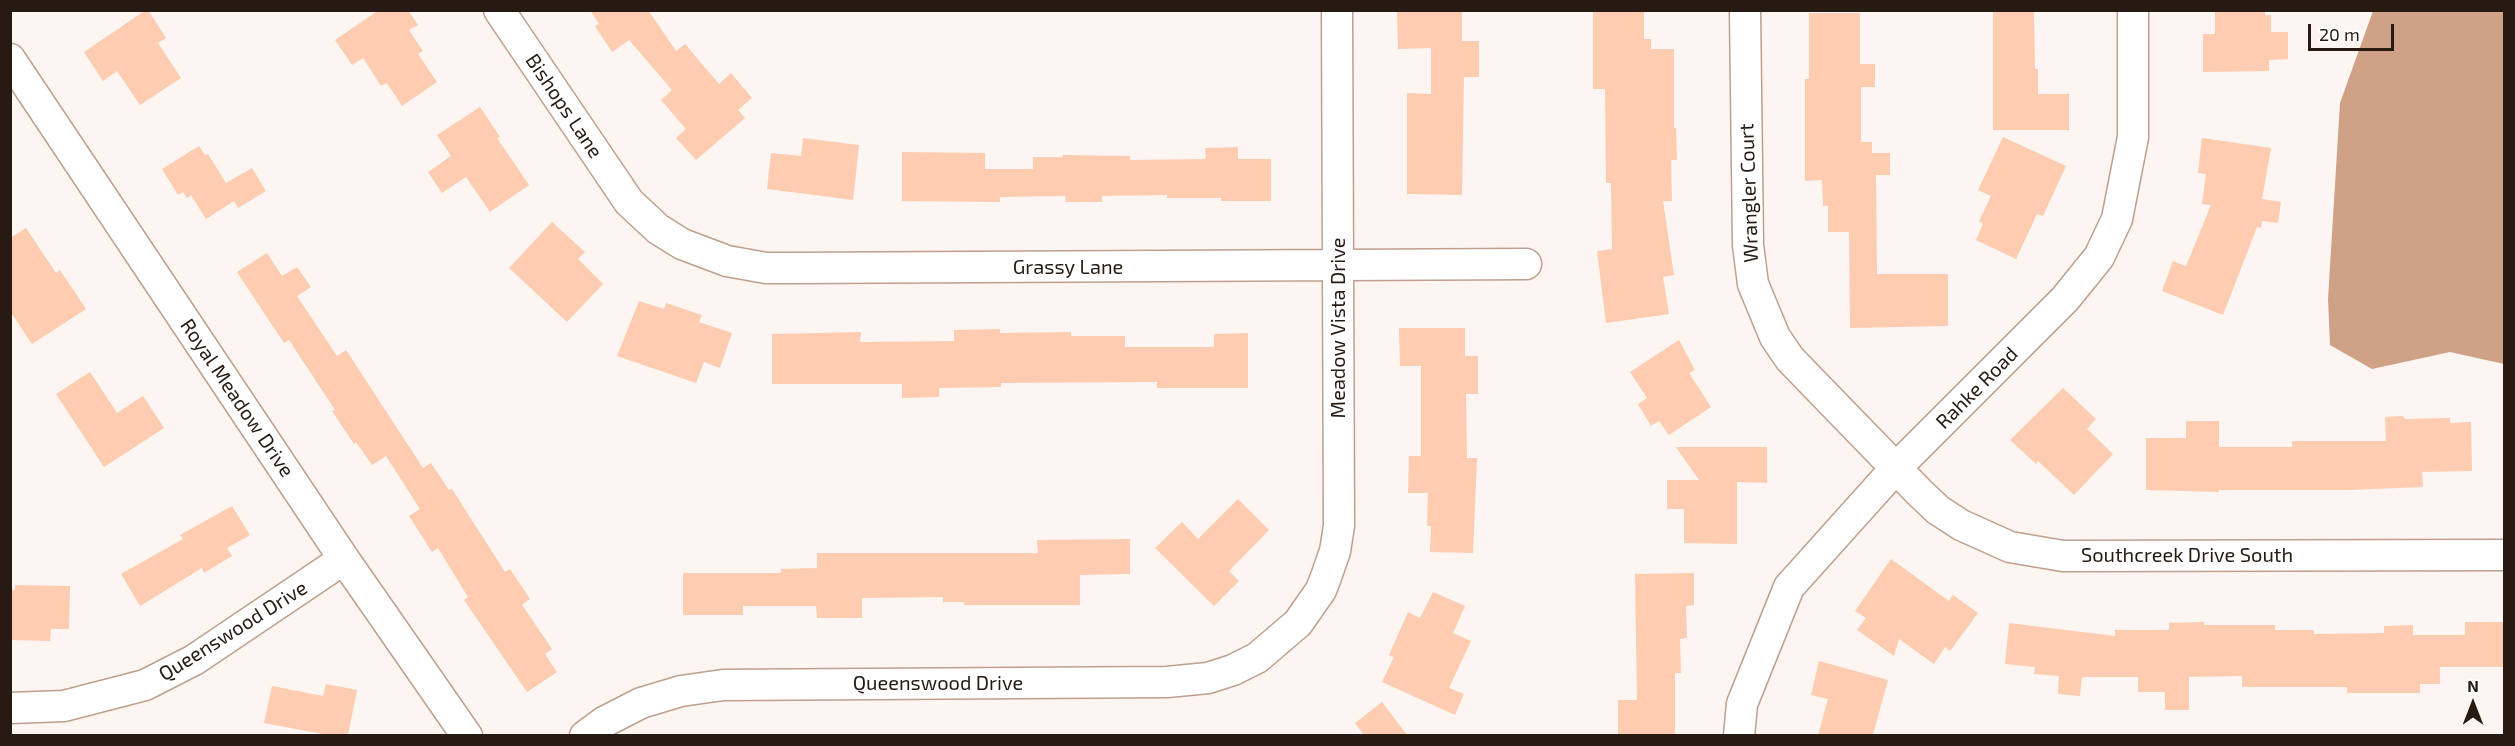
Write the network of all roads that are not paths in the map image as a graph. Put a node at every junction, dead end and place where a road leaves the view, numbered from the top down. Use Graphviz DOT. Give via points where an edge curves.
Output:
graph roads {
  1 [pos="499,10"];
  2 [pos="1337,10"];
  3 [pos="1745,10"];
  4 [pos="2133,10"];
  5 [pos="10,59"];
  6 [pos="629,202"];
  7 [pos="1526,264"];
  8 [pos="1338,265"];
  9 [pos="1895,469"];
  10 [pos="2505,555"];
  11 [pos="344,559"];
  12 [pos="1289,632"];
  13 [pos="10,708"];
  14 [pos="467,735"];
  15 [pos="585,735"];
  16 [pos="1739,735"];
  1 -- 6 [label="street, Bishops Lane"];
  2 -- 8 [label="street, Meadow Vista Drive"];
  3 -- 9 [label="street, Wrangler Court" via="1748,245 1753,284 1775,337 1790,359"];
  4 -- 9 [label="street, Rahke Road" via="2133,137 2117,219 2099,257 2065,299"];
  5 -- 11 [label="street, Royal Meadow Drive"];
  6 -- 8 [label="street, Grassy Lane" via="658,229 689,248 727,261 766,268"];
  7 -- 8 [label="street, Grassy Lane"];
  8 -- 12 [label="street, Meadow Vista Drive" via="1337,538 1321,590"];
  9 -- 10 [label="street, Southcreek Drive South" via="1938,510 1961,525 2010,547 2063,556"];
  9 -- 16 [label="street, Rahke Road" via="1789,587 1742,705"];
  11 -- 13 [label="street, Queenswood Drive" via="194,660 145,686 64,706"];
  11 -- 14 [label="street, Royal Meadow Drive"];
  12 -- 15 [label="street, Queenswood Drive" via="1257,657 1208,678 1167,682 723,685 681,691 641,703"];
}
